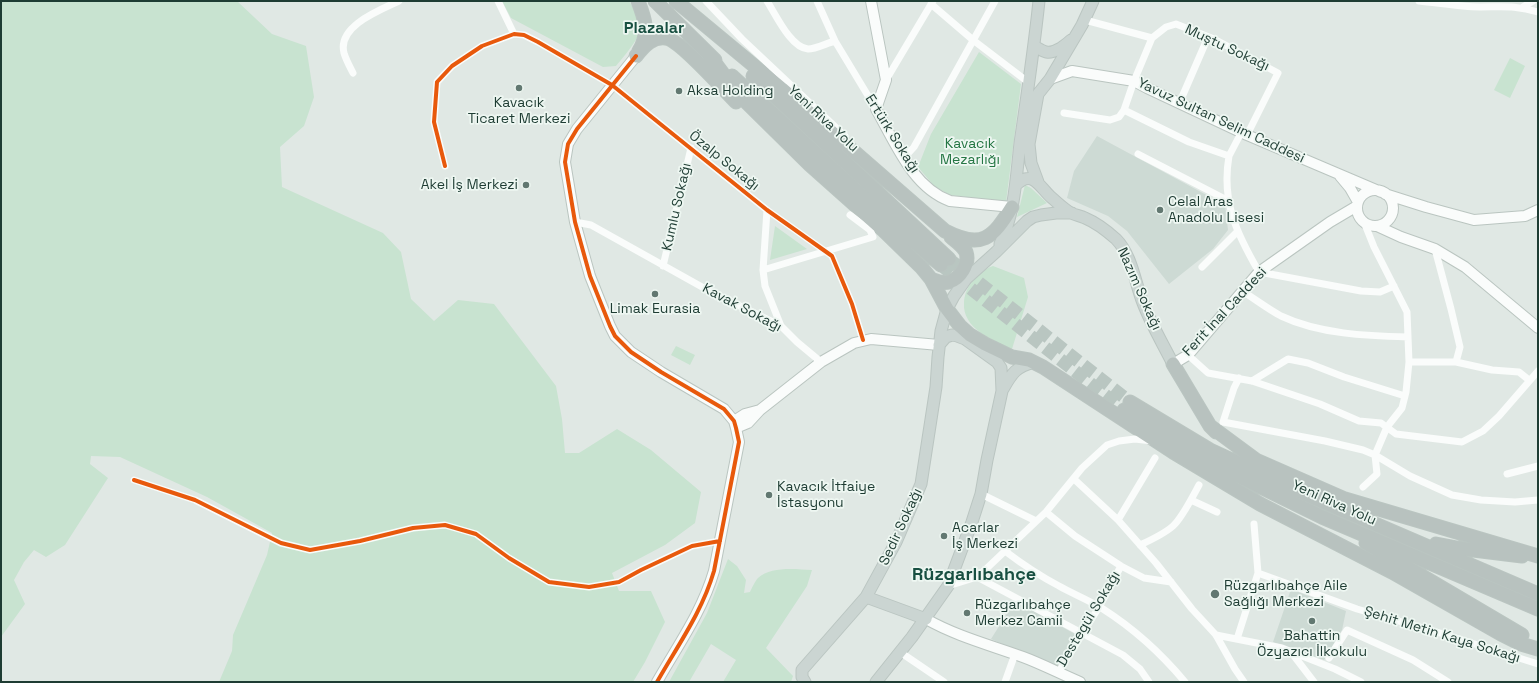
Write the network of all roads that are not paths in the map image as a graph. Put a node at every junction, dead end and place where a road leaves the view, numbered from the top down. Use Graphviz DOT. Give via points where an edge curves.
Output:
graph roads {
  1 [pos="399,1"];
  2 [pos="498,1"];
  3 [pos="638,1"];
  4 [pos="655,1"];
  5 [pos="676,1"];
  6 [pos="706,1"];
  7 [pos="767,1"];
  8 [pos="816,1"];
  9 [pos="871,1"];
  10 [pos="995,1"];
  11 [pos="1039,1"];
  12 [pos="1093,1"];
  13 [pos="1419,1"];
  14 [pos="1533,1"];
  15 [pos="932,3"];
  16 [pos="1523,7"];
  17 [pos="1538,12"];
  18 [pos="1084,22"];
  19 [pos="514,34"];
  20 [pos="1208,37"];
  21 [pos="1152,38"];
  22 [pos="973,40"];
  23 [pos="835,41"];
  24 [pos="1034,46"];
  25 [pos="709,55"];
  26 [pos="636,56"];
  27 [pos="1063,58"];
  28 [pos="1072,72"];
  29 [pos="353,73"];
  30 [pos="1050,79"];
  31 [pos="886,80"];
  32 [pos="1134,80"];
  33 [pos="1028,82"];
  34 [pos="612,85"];
  35 [pos="1179,104"];
  36 [pos="876,109"];
  37 [pos="1124,110"];
  38 [pos="1064,113"];
  39 [pos="1244,134"];
  40 [pos="691,148"];
  41 [pos="1138,154"];
  42 [pos="857,155"];
  43 [pos="1229,156"];
  44 [pos="904,158"];
  45 [pos="810,165"];
  46 [pos="445,166"];
  47 [pos="1338,174"];
  48 [pos="1038,182"];
  49 [pos="1016,185"];
  50 [pos="1383,193"];
  51 [pos="1229,201"];
  52 [pos="1410,202"];
  53 [pos="1358,204"];
  54 [pos="1012,206"];
  55 [pos="767,210"];
  56 [pos="1538,210"];
  57 [pos="1392,212"];
  58 [pos="1072,213"];
  59 [pos="850,215"];
  60 [pos="575,222"];
  61 [pos="1364,222"];
  62 [pos="1377,226"];
  63 [pos="945,231"];
  64 [pos="1237,232"];
  65 [pos="1401,237"];
  66 [pos="1435,249"];
  67 [pos="825,252"];
  68 [pos="996,252"];
  69 [pos="663,266"];
  70 [pos="1202,267"];
  71 [pos="763,270"];
  72 [pos="1259,272"];
  73 [pos="931,279"];
  74 [pos="1394,286"];
  75 [pos="1242,291"];
  76 [pos="947,310"];
  77 [pos="781,326"];
  78 [pos="1538,328"];
  79 [pos="1408,337"];
  80 [pos="863,340"];
  81 [pos="935,345"];
  82 [pos="1188,354"];
  83 [pos="821,362"];
  84 [pos="1034,362"];
  85 [pos="1409,362"];
  86 [pos="1456,362"];
  87 [pos="1173,364"];
  88 [pos="1538,371"];
  89 [pos="1240,378"];
  90 [pos="1252,380"];
  91 [pos="1529,380"];
  92 [pos="1002,391"];
  93 [pos="1405,396"];
  94 [pos="724,409"];
  95 [pos="747,418"];
  96 [pos="735,424"];
  97 [pos="1210,426"];
  98 [pos="1387,427"];
  99 [pos="1158,441"];
  100 [pos="739,442"];
  101 [pos="1375,454"];
  102 [pos="1155,458"];
  103 [pos="1246,466"];
  104 [pos="1538,466"];
  105 [pos="1507,474"];
  106 [pos="1074,479"];
  107 [pos="134,480"];
  108 [pos="1199,486"];
  109 [pos="1363,487"];
  110 [pos="981,494"];
  111 [pos="1191,500"];
  112 [pos="1538,500"];
  113 [pos="1046,512"];
  114 [pos="1218,512"];
  115 [pos="1322,517"];
  116 [pos="1118,520"];
  117 [pos="1036,521"];
  118 [pos="1254,524"];
  119 [pos="1407,538"];
  120 [pos="720,540"];
  121 [pos="1140,545"];
  122 [pos="1005,551"];
  123 [pos="1538,556"];
  124 [pos="1121,566"];
  125 [pos="1258,573"];
  126 [pos="977,577"];
  127 [pos="1171,582"];
  128 [pos="948,586"];
  129 [pos="1538,594"];
  130 [pos="866,597"];
  131 [pos="1099,607"];
  132 [pos="1538,609"];
  133 [pos="926,619"];
  134 [pos="1082,634"];
  135 [pos="1216,635"];
  136 [pos="1237,639"];
  137 [pos="1536,647"];
  138 [pos="900,652"];
  139 [pos="1291,652"];
  140 [pos="1014,654"];
  141 [pos="1330,658"];
  142 [pos="1538,664"];
  143 [pos="1058,673"];
  144 [pos="941,681"];
  145 [pos="657,682"];
  146 [pos="805,682"];
  147 [pos="876,682"];
  148 [pos="1005,682"];
  149 [pos="1080,682"];
  150 [pos="1149,682"];
  151 [pos="1185,682"];
  152 [pos="1244,682"];
  153 [pos="1314,682"];
  154 [pos="1361,682"];
  155 [pos="1448,682"];
  1 -- 29 [label="street" via="358,22 345,38 344,52"];
  2 -- 19 [label="street"];
  3 -- 26 [label="highway" via="647,26 643,45"];
  4 -- 25 [label="highway"];
  5 -- 25 [label="highway, Yeni Riva Yolu" via="945,262 883,215"];
  5 -- 42 [label="highway"];
  6 -- 42 [label="street" via="742,39 846,136"];
  7 -- 23 [label="street" via="793,42 803,48 810,49"];
  8 -- 23 [label="street, Ertürk Sokağı"];
  9 -- 31 [label="street"];
  10 -- 22 [label="street"];
  11 -- 24 [label="main road"];
  12 -- 18 [label="main road"];
  13 -- 16 [label="street" via="1480,7"];
  14 -- 16 [label="street"];
  15 -- 22 [label="street"];
  15 -- 31 [label="street"];
  16 -- 17 [label="street"];
  18 -- 21 [label="street"];
  18 -- 24 [label="main road" via="1069,43 1051,53"];
  18 -- 27 [label="main road"];
  19 -- 34 [label="street, Özalp Sokağı" via="524,35 538,42"];
  19 -- 46 [label="street" via="482,46 452,66 437,82 434,122"];
  20 -- 21 [label="street, Muştu Sokağı" via="1176,24 1166,27"];
  20 -- 35 [label="street"];
  20 -- 39 [label="street, Muştu Sokağı" via="1278,73"];
  21 -- 32 [label="street"];
  22 -- 33 [label="street"];
  22 -- 44 [label="street" via="914,147"];
  23 -- 36 [label="street, Ertürk Sokağı"];
  24 -- 33 [label="main road"];
  25 -- 45 [label="highway" via="738,94"];
  26 -- 34 [label="street"];
  26 -- 45 [label="highway" via="655,39 667,38 680,45 782,149"];
  27 -- 28 [label="street"];
  27 -- 30 [label="main road"];
  28 -- 30 [label="street"];
  28 -- 32 [label="street, Yavuz Sultan Selim Caddesi"];
  30 -- 48 [label="main road" via="1038,94 1029,144 1031,163"];
  31 -- 36 [label="street"];
  32 -- 35 [label="street, Yavuz Sultan Selim Caddesi"];
  32 -- 37 [label="street"];
  33 -- 49 [label="main road"];
  34 -- 40 [label="street, Özalp Sokağı"];
  34 -- 60 [label="street" via="568,144 566,172"];
  35 -- 39 [label="street, Yavuz Sultan Selim Caddesi"];
  36 -- 44 [label="street, Ertürk Sokağı"];
  37 -- 38 [label="street" via="1119,117 1110,120"];
  37 -- 43 [label="street" via="1189,142"];
  39 -- 43 [label="street"];
  39 -- 47 [label="street, Yavuz Sultan Selim Caddesi"];
  40 -- 55 [label="street, Özalp Sokağı"];
  40 -- 69 [label="street, Kumlu Sokağı"];
  41 -- 51 [label="street"];
  42 -- 63 [label="highway"];
  43 -- 51 [label="street"];
  44 -- 54 [label="street, Ertürk Sokağı" via="930,191 941,198"];
  45 -- 73 [label="highway" via="883,230"];
  47 -- 50 [label="street, Yavuz Sultan Selim Caddesi"];
  47 -- 53 [label="street" via="1350,188"];
  48 -- 49 [label="main road" via="1026,179"];
  48 -- 58 [label="main road" via="1051,197"];
  49 -- 54 [label="main road"];
  50 -- 52 [label="street, Yavuz Sultan Selim Caddesi"];
  50 -- 53 [label="street" via="1369,192 1363,195"];
  50 -- 57 [label="street" via="1391,201"];
  51 -- 64 [label="street"];
  52 -- 56 [label="street, Yavuz Sultan Selim Caddesi" via="1474,220 1525,216"];
  52 -- 57 [label="street"];
  53 -- 61 [label="street" via="1359,216"];
  53 -- 72 [label="street, Ferit İnal Caddesi"];
  54 -- 63 [label="highway" via="995,231 983,239 963,239"];
  54 -- 68 [label="main road" via="1006,232"];
  55 -- 67 [label="street, Özalp Sokağı"];
  55 -- 71 [label="street"];
  57 -- 62 [label="street" via="1387,221"];
  57 -- 65 [label="street"];
  58 -- 68 [label="main road, Sedir Sokağı" via="1033,217"];
  58 -- 87 [label="main road, Nazım Sokağı" via="1104,229 1117,240 1126,254 1144,304"];
  59 -- 67 [label="street" via="870,230 873,237"];
  60 -- 69 [label="street, Kavak Sokağı" via="591,225"];
  60 -- 94 [label="street" via="590,276 615,336 630,352"];
  61 -- 62 [label="street"];
  61 -- 74 [label="street"];
  62 -- 65 [label="street"];
  63 -- 73 [label="highway" via="964,250 967,259 959,276 949,282"];
  64 -- 70 [label="street"];
  64 -- 72 [label="street"];
  65 -- 66 [label="street"];
  66 -- 78 [label="street" via="1465,267"];
  66 -- 86 [label="street" via="1460,347"];
  67 -- 71 [label="street"];
  67 -- 80 [label="street, Özalp Sokağı" via="832,256 852,304"];
  68 -- 76 [label="main road, Sedir Sokağı" via="966,279"];
  69 -- 77 [label="street, Kavak Sokağı"];
  71 -- 77 [label="street" via="765,286"];
  72 -- 74 [label="street" via="1361,291 1380,292"];
  72 -- 75 [label="street, Ferit İnal Caddesi"];
  73 -- 76 [label="highway"];
  74 -- 79 [label="street" via="1407,312"];
  75 -- 79 [label="street" via="1281,316 1308,326 1360,336"];
  75 -- 82 [label="street, Ferit İnal Caddesi"];
  76 -- 81 [label="main road, Sedir Sokağı"];
  76 -- 84 [label="highway" via="960,326 985,344 1012,357"];
  77 -- 83 [label="street, Kavak Sokağı"];
  79 -- 85 [label="street"];
  80 -- 81 [label="street" via="878,339"];
  80 -- 83 [label="street"];
  81 -- 92 [label="main road" via="952,335 964,338 997,362 1001,368"];
  81 -- 130 [label="main road, Sedir Sokağı" via="938,357 936,387 921,484 896,542"];
  82 -- 87 [label="street, Ferit İnal Caddesi"];
  82 -- 89 [label="street" via="1208,373"];
  83 -- 95 [label="street"];
  84 -- 92 [label="main road" via="1012,373"];
  84 -- 99 [label="highway"];
  85 -- 86 [label="street"];
  85 -- 93 [label="street"];
  86 -- 91 [label="street" via="1492,370 1519,372"];
  87 -- 97 [label="highway"];
  88 -- 91 [label="street"];
  89 -- 90 [label="street"];
  89 -- 101 [label="street" via="1223,422 1325,441"];
  90 -- 93 [label="street" via="1288,359 1308,363"];
  90 -- 98 [label="street" via="1359,421 1381,423"];
  91 -- 98 [label="street" via="1483,431 1462,442 1396,434"];
  92 -- 110 [label="main road"];
  93 -- 98 [label="street" via="1402,408"];
  94 -- 95 [label="street"];
  94 -- 96 [label="street"];
  95 -- 96 [label="street"];
  95 -- 100 [label="street"];
  96 -- 100 [label="street"];
  97 -- 103 [label="highway"];
  97 -- 123 [label="highway" via="1256,460 1345,499"];
  98 -- 101 [label="street"];
  99 -- 106 [label="street" via="1135,439 1107,445"];
  99 -- 137 [label="highway" via="1260,504 1392,572 1501,634"];
  100 -- 120 [label="street"];
  101 -- 109 [label="street" via="1377,474"];
  101 -- 112 [label="street" via="1410,476 1452,495 1514,502"];
  102 -- 116 [label="street"];
  103 -- 115 [label="highway, Yeni Riva Yolu" via="1127,406 1220,467"];
  103 -- 119 [label="highway, Yeni Riva Yolu"];
  104 -- 105 [label="street"];
  106 -- 113 [label="street"];
  106 -- 116 [label="street"];
  107 -- 120 [label="street" via="195,500 281,543 310,550 413,528 445,525 476,534 549,582 589,587 619,582 692,546"];
  108 -- 111 [label="street"];
  110 -- 117 [label="street"];
  110 -- 128 [label="main road"];
  111 -- 114 [label="street"];
  111 -- 121 [label="street" via="1174,525"];
  113 -- 117 [label="street"];
  113 -- 124 [label="street" via="1075,536"];
  115 -- 132 [label="highway, Yeni Riva Yolu"];
  115 -- 137 [label="highway" via="1530,639"];
  116 -- 121 [label="street"];
  117 -- 122 [label="street"];
  118 -- 125 [label="street"];
  119 -- 123 [label="highway" via="1515,556"];
  119 -- 129 [label="highway, Yeni Riva Yolu"];
  120 -- 145 [label="street" via="706,597"];
  121 -- 127 [label="street"];
  122 -- 126 [label="street"];
  122 -- 131 [label="street" via="1059,586"];
  124 -- 127 [label="street" via="1144,578"];
  124 -- 131 [label="street, Destegül Sokağı"];
  125 -- 136 [label="street"];
  125 -- 142 [label="street, Şehit Metin Kaya Sokağı" via="1357,609"];
  126 -- 128 [label="street"];
  126 -- 134 [label="street"];
  127 -- 135 [label="street"];
  128 -- 133 [label="main road"];
  130 -- 133 [label="main road"];
  130 -- 146 [label="main road, Sedir Sokağı" via="802,670"];
  131 -- 134 [label="street, Destegül Sokağı"];
  131 -- 151 [label="street" via="1165,657"];
  133 -- 138 [label="main road"];
  133 -- 140 [label="street" via="980,643"];
  134 -- 143 [label="street, Destegül Sokağı"];
  134 -- 150 [label="street" via="1123,655 1140,669"];
  135 -- 136 [label="street"];
  135 -- 152 [label="street"];
  136 -- 139 [label="street"];
  138 -- 144 [label="street"];
  138 -- 147 [label="main road"];
  139 -- 153 [label="street"];
  139 -- 154 [label="street"];
  140 -- 143 [label="street"];
  140 -- 148 [label="street"];
  141 -- 155 [label="street" via="1347,630 1413,660"];
  143 -- 149 [label="street"];
}
